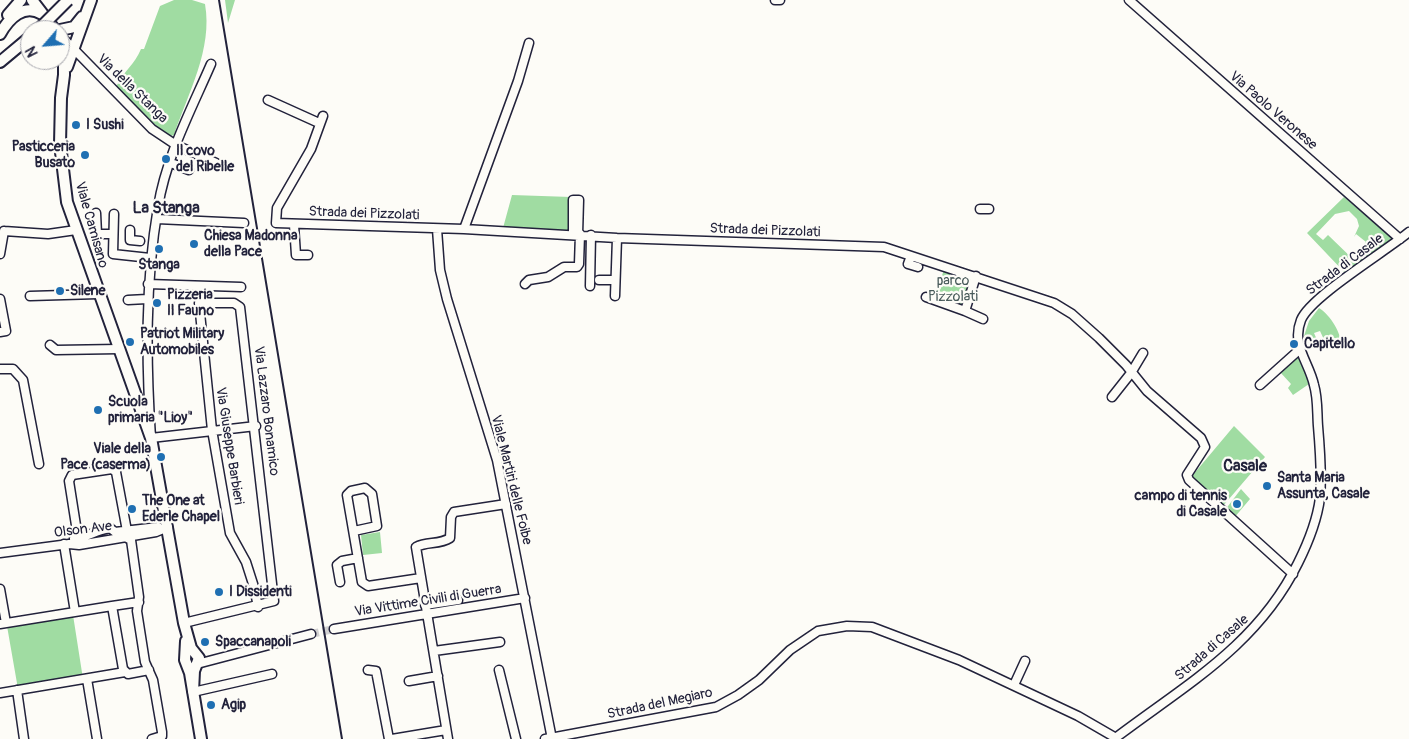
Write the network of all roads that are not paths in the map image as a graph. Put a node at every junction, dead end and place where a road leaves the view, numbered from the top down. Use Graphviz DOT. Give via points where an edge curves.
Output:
graph roads {
  1 [pos="21,0"];
  2 [pos="68,0"];
  3 [pos="92,0"];
  4 [pos="775,0"];
  5 [pos="780,0"];
  6 [pos="1129,0"];
  7 [pos="38,5"];
  8 [pos="86,12"];
  9 [pos="48,20"];
  10 [pos="49,20"];
  11 [pos="0,22"];
  12 [pos="70,28"];
  13 [pos="0,34"];
  14 [pos="529,43"];
  15 [pos="20,45"];
  16 [pos="70,47"];
  17 [pos="72,49"];
  18 [pos="0,62"];
  19 [pos="211,64"];
  20 [pos="64,70"];
  21 [pos="64,75"];
  22 [pos="268,100"];
  23 [pos="323,116"];
  24 [pos="318,124"];
  25 [pos="176,145"];
  26 [pos="171,163"];
  27 [pos="216,163"];
  28 [pos="189,170"];
  29 [pos="579,200"];
  30 [pos="980,209"];
  31 [pos="989,210"];
  32 [pos="96,213"];
  33 [pos="114,214"];
  34 [pos="157,219"];
  35 [pos="244,223"];
  36 [pos="294,225"];
  37 [pos="2,228"];
  38 [pos="437,229"];
  39 [pos="464,229"];
  40 [pos="76,230"];
  41 [pos="130,230"];
  42 [pos="1409,232"];
  43 [pos="112,234"];
  44 [pos="577,234"];
  45 [pos="591,235"];
  46 [pos="616,238"];
  47 [pos="1400,239"];
  48 [pos="147,242"];
  49 [pos="0,254"];
  50 [pos="308,255"];
  51 [pos="911,256"];
  52 [pos="150,258"];
  53 [pos="918,267"];
  54 [pos="976,276"];
  55 [pos="599,280"];
  56 [pos="616,280"];
  57 [pos="148,284"];
  58 [pos="525,284"];
  59 [pos="590,286"];
  60 [pos="241,287"];
  61 [pos="98,294"];
  62 [pos="30,296"];
  63 [pos="615,296"];
  64 [pos="926,297"];
  65 [pos="0,299"];
  66 [pos="147,299"];
  67 [pos="128,300"];
  68 [pos="218,303"];
  69 [pos="965,311"];
  70 [pos="983,319"];
  71 [pos="0,332"];
  72 [pos="50,345"];
  73 [pos="119,349"];
  74 [pos="1299,350"];
  75 [pos="1142,353"];
  76 [pos="0,368"];
  77 [pos="1131,373"];
  78 [pos="1260,386"];
  79 [pos="1112,397"];
  80 [pos="256,426"];
  81 [pos="212,430"];
  82 [pos="151,438"];
  83 [pos="39,464"];
  84 [pos="506,504"];
  85 [pos="168,527"];
  86 [pos="354,530"];
  87 [pos="126,534"];
  88 [pos="78,538"];
  89 [pos="66,544"];
  90 [pos="0,553"];
  91 [pos="358,558"];
  92 [pos="1293,574"];
  93 [pos="421,578"];
  94 [pos="340,582"];
  95 [pos="0,588"];
  96 [pos="525,598"];
  97 [pos="458,600"];
  98 [pos="139,602"];
  99 [pos="425,605"];
  100 [pos="112,606"];
  101 [pos="258,607"];
  102 [pos="75,612"];
  103 [pos="427,616"];
  104 [pos="184,623"];
  105 [pos="3,624"];
  106 [pos="334,629"];
  107 [pos="311,634"];
  108 [pos="500,642"];
  109 [pos="434,651"];
  110 [pos="193,660"];
  111 [pos="1025,661"];
  112 [pos="149,670"];
  113 [pos="368,670"];
  114 [pos="500,670"];
  115 [pos="125,672"];
  116 [pos="272,674"];
  117 [pos="438,676"];
  118 [pos="87,679"];
  119 [pos="409,681"];
  120 [pos="1014,685"];
  121 [pos="17,690"];
  122 [pos="193,692"];
  123 [pos="0,693"];
  124 [pos="446,730"];
  125 [pos="1115,738"];
  126 [pos="24,739"];
  127 [pos="97,739"];
  128 [pos="152,739"];
  129 [pos="201,739"];
  130 [pos="390,739"];
  131 [pos="448,739"];
  132 [pos="516,739"];
  133 [pos="550,739"];
  1 -- 11 [label="main road"];
  2 -- 9 [label="main road, bridge"];
  3 -- 8 [label="main road"];
  4 -- 5 [label="street"];
  6 -- 47 [label="street, Via Paolo Veronese"];
  7 -- 10 [label="main road"];
  7 -- 13 [label="main road" via="12,19"];
  8 -- 12 [label="main road"];
  8 -- 17 [label="main road, Viale Camisano"];
  14 -- 39 [label="street" via="521,80"];
  15 -- 18 [label="main road"];
  16 -- 17 [label="street, Via della Stanga"];
  17 -- 21 [label="main road, Viale Camisano"];
  17 -- 25 [label="street, Via della Stanga" via="152,129"];
  19 -- 25 [label="street"];
  20 -- 21 [label="main road, Viale Camisano"];
  21 -- 40 [label="main road, Viale Camisano" via="60,144 67,202"];
  22 -- 24 [label="street"];
  23 -- 24 [label="street"];
  24 -- 36 [label="street, Strada dei Pizzolati" via="311,149 277,208 276,223"];
  25 -- 26 [label="street"];
  25 -- 27 [label="street, Via della Stanga"];
  26 -- 28 [label="street"];
  26 -- 34 [label="street"];
  29 -- 44 [label="street" via="573,200"];
  30 -- 31 [label="street"];
  32 -- 43 [label="street" via="97,234"];
  33 -- 43 [label="street"];
  34 -- 35 [label="street"];
  34 -- 48 [label="street"];
  36 -- 38 [label="street, Strada dei Pizzolati"];
  36 -- 50 [label="street, Strada dei Pizzolati" via="296,255"];
  37 -- 40 [label="street" via="48,234"];
  37 -- 49 [label="street"];
  38 -- 39 [label="street, Strada dei Pizzolati"];
  38 -- 84 [label="street, Viale Martiri delle Foibe" via="438,261 444,289 496,460"];
  39 -- 44 [label="street, Strada dei Pizzolati"];
  40 -- 61 [label="main road, Viale Camisano"];
  41 -- 48 [label="street" via="130,240"];
  42 -- 47 [label="street, Strada di Casale"];
  43 -- 52 [label="street" via="112,254"];
  44 -- 45 [label="street, Strada dei Pizzolati"];
  44 -- 58 [label="street" via="577,267 564,267 548,277 529,280"];
  45 -- 46 [label="street, Strada dei Pizzolati"];
  45 -- 59 [label="street"];
  46 -- 51 [label="street, Strada dei Pizzolati" via="884,247"];
  46 -- 56 [label="street"];
  47 -- 74 [label="street, Strada di Casale" via="1308,309 1298,332"];
  48 -- 52 [label="street"];
  51 -- 53 [label="street" via="908,264"];
  51 -- 54 [label="street, Strada dei Pizzolati"];
  52 -- 57 [label="street"];
  54 -- 69 [label="street"];
  54 -- 77 [label="street, Strada dei Pizzolati" via="1049,301 1072,314 1126,364"];
  55 -- 56 [label="street"];
  56 -- 63 [label="street"];
  57 -- 60 [label="street"];
  57 -- 66 [label="street"];
  61 -- 62 [label="street"];
  61 -- 73 [label="main road, Viale Camisano"];
  64 -- 69 [label="street"];
  65 -- 71 [label="street" via="6,332"];
  66 -- 67 [label="street"];
  66 -- 82 [label="street"];
  68 -- 80 [label="street, Via Lazzaro Bonamico" via="234,303 240,307"];
  68 -- 81 [label="street, Via Giuseppe Barbieri" via="199,303"];
  69 -- 70 [label="street"];
  72 -- 73 [label="street" via="56,350"];
  73 -- 82 [label="main road, Viale Camisano"];
  74 -- 78 [label="street"];
  74 -- 92 [label="street, Strada di Casale" via="1314,385 1320,445 1320,498 1308,542"];
  75 -- 77 [label="street"];
  76 -- 83 [label="street" via="13,369 23,380"];
  77 -- 79 [label="street"];
  77 -- 92 [label="street, Strada dei Pizzolati" via="1201,438 1205,447 1187,475 1189,480"];
  80 -- 81 [label="street"];
  80 -- 101 [label="street, Via Lazzaro Bonamico" via="274,601"];
  81 -- 82 [label="street"];
  81 -- 101 [label="street, Via Giuseppe Barbieri" via="230,533 246,562"];
  82 -- 85 [label="main road, Viale Camisano"];
  84 -- 93 [label="street" via="454,512 450,538 444,543 416,547"];
  84 -- 96 [label="street, Viale Martiri delle Foibe"];
  85 -- 87 [label="street, Olson Ave" via="156,532"];
  85 -- 104 [label="main road, Viale Camisano"];
  86 -- 86 [label="street" via="377,526 372,494 365,488 347,494"];
  86 -- 91 [label="street"];
  87 -- 88 [label="street" via="110,528"];
  87 -- 88 [label="street" via="116,472 112,469 72,475 69,481"];
  87 -- 89 [label="street, Olson Ave" via="79,545"];
  87 -- 98 [label="street" via="130,540"];
  88 -- 89 [label="street"];
  89 -- 90 [label="street, Olson Ave"];
  89 -- 102 [label="street"];
  91 -- 93 [label="street" via="362,582 366,585"];
  91 -- 94 [label="street" via="342,560 337,565"];
  92 -- 125 [label="street, Strada di Casale" via="1270,610 1240,644 1197,680"];
  93 -- 99 [label="street"];
  95 -- 105 [label="street"];
  96 -- 103 [label="street, Via Vittime Civili di Guerra"];
  96 -- 133 [label="street, Viale Martiri delle Foibe"];
  97 -- 99 [label="street"];
  98 -- 100 [label="street"];
  98 -- 112 [label="street" via="136,611"];
  99 -- 103 [label="street"];
  100 -- 102 [label="street"];
  100 -- 115 [label="street"];
  101 -- 104 [label="street"];
  102 -- 105 [label="street"];
  103 -- 106 [label="street, Via Vittime Civili di Guerra"];
  103 -- 109 [label="street"];
  104 -- 110 [label="main road, Viale Camisano"];
  107 -- 110 [label="street" via="215,658"];
  108 -- 109 [label="street"];
  109 -- 117 [label="street"];
  110 -- 122 [label="main road, Viale Camisano"];
  111 -- 120 [label="street"];
  112 -- 115 [label="street"];
  112 -- 128 [label="street" via="162,732 162,736"];
  113 -- 130 [label="street" via="376,671"];
  114 -- 132 [label="street"];
  115 -- 118 [label="street"];
  116 -- 122 [label="street"];
  117 -- 119 [label="street"];
  117 -- 124 [label="street"];
  118 -- 121 [label="street"];
  118 -- 127 [label="street"];
  120 -- 125 [label="street, Strada del Megiaro" via="1107,730"];
  120 -- 133 [label="street, Strada del Megiaro" via="959,660 872,628 833,627 806,637 760,680 716,706"];
  121 -- 123 [label="street"];
  121 -- 126 [label="street"];
  122 -- 129 [label="main road, Viale Camisano"];
  124 -- 130 [label="street"];
  124 -- 131 [label="street"];
}
